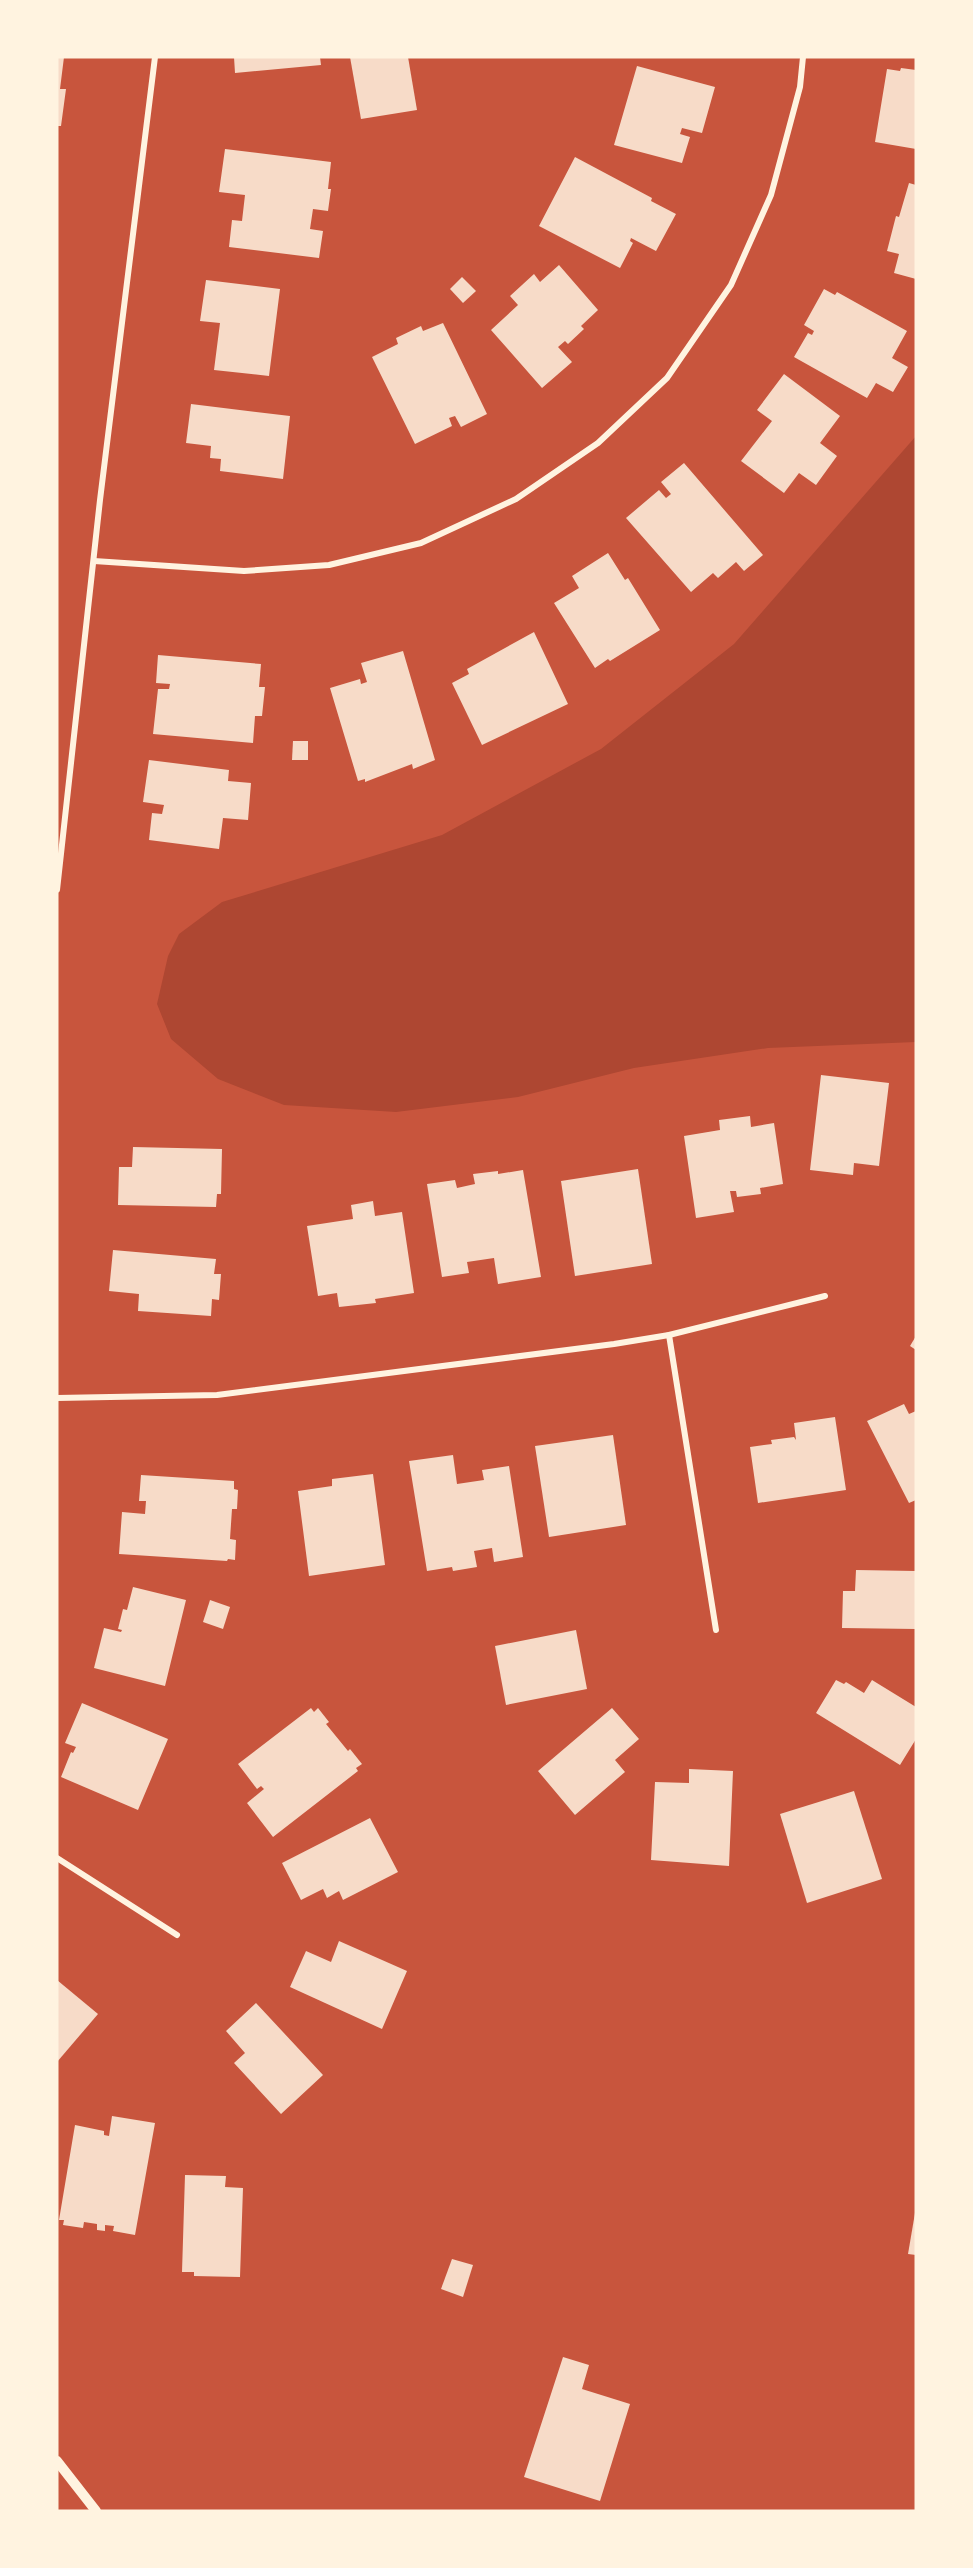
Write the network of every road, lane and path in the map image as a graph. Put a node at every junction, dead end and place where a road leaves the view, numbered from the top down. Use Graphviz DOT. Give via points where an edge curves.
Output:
graph roads {
  1 [pos="155,57"];
  2 [pos="803,57"];
  3 [pos="94,561"];
  4 [pos="57,890"];
  5 [pos="825,1296"];
  6 [pos="669,1335"];
  7 [pos="57,1398"];
  8 [pos="716,1630"];
  9 [pos="57,1858"];
  10 [pos="177,1935"];
  11 [pos="57,2461"];
  12 [pos="96,2511"];
  1 -- 3 [label="street"];
  2 -- 3 [label="street" via="800,87 771,195 731,285 667,378 598,443 516,499 422,543 398,549 329,565 244,571"];
  3 -- 4 [label="street"];
  5 -- 6 [label="street"];
  6 -- 7 [label="street" via="217,1395"];
  6 -- 8 [label="street"];
  9 -- 10 [label="street"];
  11 -- 12 [label="street"];
}
